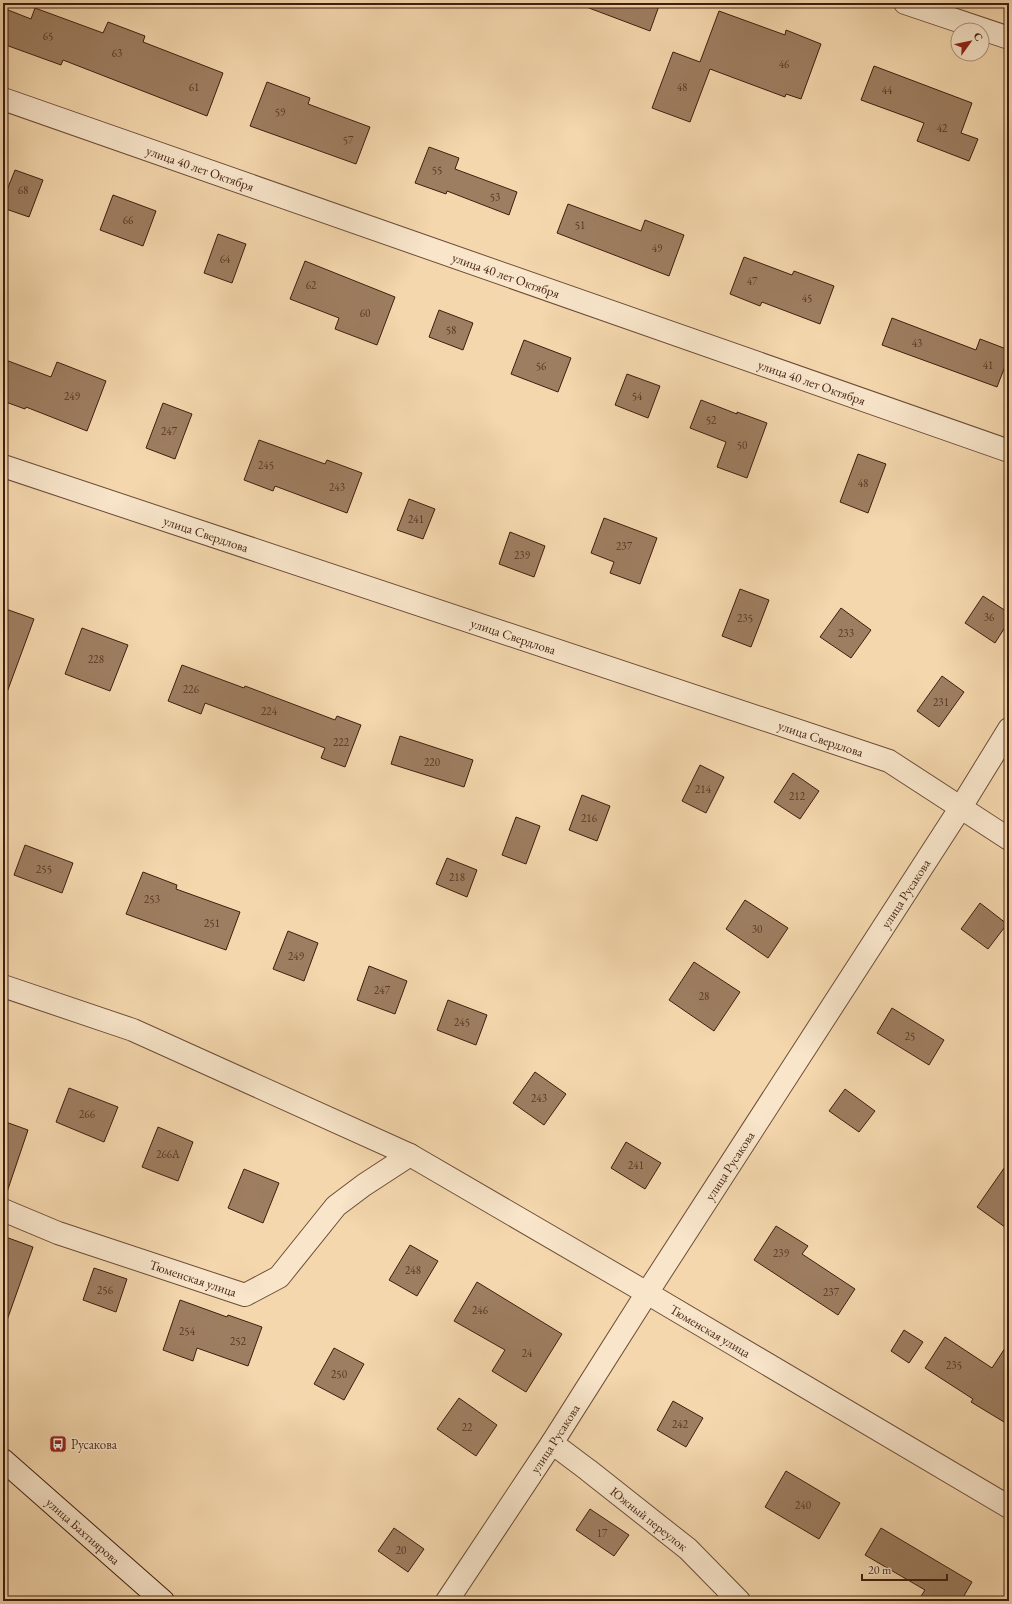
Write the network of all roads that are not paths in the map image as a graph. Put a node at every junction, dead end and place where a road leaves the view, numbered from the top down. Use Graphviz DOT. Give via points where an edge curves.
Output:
graph roads {
  1 [pos="904,3"];
  2 [pos="1009,38"];
  3 [pos="3,99"];
  4 [pos="1009,451"];
  5 [pos="3,466"];
  6 [pos="1009,729"];
  7 [pos="961,807"];
  8 [pos="1009,839"];
  9 [pos="3,986"];
  10 [pos="410,1155"];
  11 [pos="3,1210"];
  12 [pos="647,1293"];
  13 [pos="552,1444"];
  14 [pos="3,1460"];
  15 [pos="1009,1507"];
  16 [pos="163,1601"];
  17 [pos="447,1601"];
  18 [pos="739,1601"];
  1 -- 2 [label="street"];
  3 -- 4 [label="street, улица 40 лет Октября"];
  5 -- 7 [label="street, улица Свердлова" via="889,761"];
  6 -- 7 [label="street, улица Русакова"];
  7 -- 8 [label="street, улица Свердлова"];
  7 -- 12 [label="street, улица Русакова"];
  9 -- 10 [label="street, Тюменская улица" via="133,1030"];
  10 -- 11 [label="street, Тюменская улица" via="336,1206 279,1277 245,1295 58,1233"];
  10 -- 12 [label="street, Тюменская улица"];
  12 -- 13 [label="street, улица Русакова"];
  12 -- 15 [label="street, Тюменская улица"];
  13 -- 17 [label="street, улица Русакова"];
  13 -- 18 [label="street, Южный переулок" via="688,1549"];
  14 -- 16 [label="street, улица Бахтиярова"];
}
